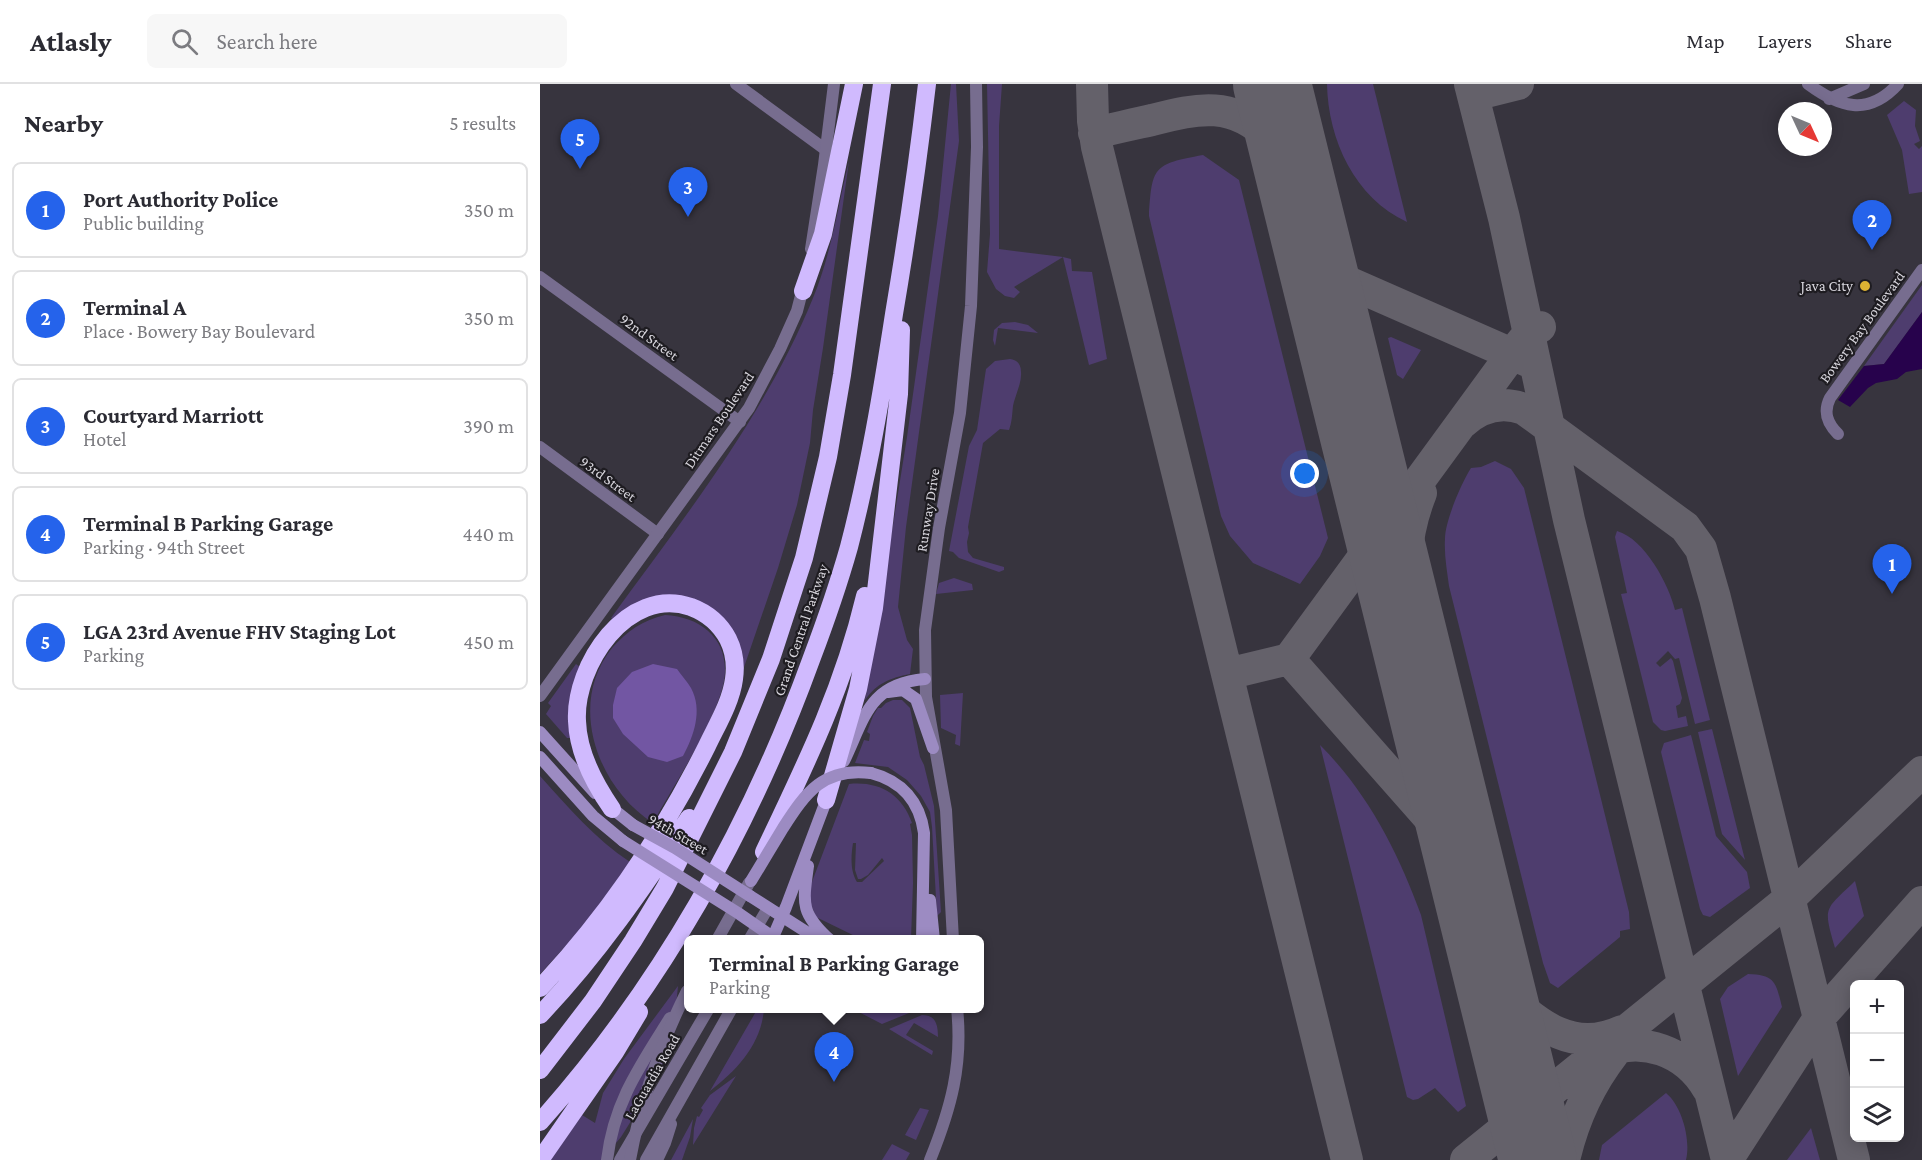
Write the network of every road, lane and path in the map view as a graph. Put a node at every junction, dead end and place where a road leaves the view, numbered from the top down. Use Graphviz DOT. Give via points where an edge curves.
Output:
graph roads {
  1 [pos="736,84"];
  2 [pos="834,84"];
  3 [pos="854,84"];
  4 [pos="882,84"];
  5 [pos="927,84"];
  6 [pos="976,84"];
  7 [pos="1808,84"];
  8 [pos="1864,84"];
  9 [pos="1898,84"];
  10 [pos="1829,99"];
  11 [pos="826,150"];
  12 [pos="902,265"];
  13 [pos="1922,270"];
  14 [pos="540,277"];
  15 [pos="803,291"];
  16 [pos="740,422"];
  17 [pos="1838,434"];
  18 [pos="540,447"];
  19 [pos="890,467"];
  20 [pos="658,534"];
  21 [pos="925,680"];
  22 [pos="540,696"];
  23 [pos="877,698"];
  24 [pos="540,732"];
  25 [pos="933,748"];
  26 [pos="734,752"];
  27 [pos="540,757"];
  28 [pos="826,800"];
  29 [pos="612,809"];
  30 [pos="731,843"];
  31 [pos="811,844"];
  32 [pos="925,863"];
  33 [pos="751,888"];
  34 [pos="768,908"];
  35 [pos="782,917"];
  36 [pos="757,926"];
  37 [pos="720,935"];
  38 [pos="751,935"];
  39 [pos="769,935"];
  40 [pos="775,935"];
  41 [pos="812,935"];
  42 [pos="826,935"];
  43 [pos="922,935"];
  44 [pos="934,935"];
  45 [pos="952,935"];
  46 [pos="540,988"];
  47 [pos="684,997"];
  48 [pos="684,999"];
  49 [pos="706,1013"];
  50 [pos="729,1013"];
  51 [pos="957,1013"];
  52 [pos="540,1015"];
  53 [pos="540,1070"];
  54 [pos="675,1106"];
  55 [pos="540,1122"];
  56 [pos="540,1160"];
  57 [pos="607,1160"];
  58 [pos="620,1160"];
  59 [pos="630,1160"];
  60 [pos="646,1160"];
  61 [pos="657,1160"];
  62 [pos="930,1160"];
  1 -- 11 [label="street"];
  2 -- 11 [label="street, Ditmars Boulevard"];
  3 -- 15 [label="highway" via="823,234"];
  4 -- 26 [label="highway, Grand Central Parkway" via="824,478 785,619"];
  5 -- 12 [label="highway, Grand Central Parkway"];
  6 -- 21 [label="street, Runway Drive" via="971,306 960,413 926,616"];
  7 -- 10 [label="street"];
  8 -- 10 [label="street"];
  9 -- 10 [label="street" via="1882,98 1866,104 1851,106"];
  11 -- 15 [label="street, Ditmars Boulevard"];
  12 -- 19 [label="highway" via="900,385"];
  12 -- 30 [label="highway, Grand Central Parkway" via="869,459 842,569 799,692"];
  13 -- 17 [label="street, Bowery Bay Boulevard" via="1830,398 1826,414"];
  14 -- 16 [label="street, 92nd Street"];
  15 -- 16 [label="street, Ditmars Boulevard" via="770,370"];
  16 -- 20 [label="street, Ditmars Boulevard"];
  18 -- 20 [label="street, 93rd Street"];
  19 -- 28 [label="highway" via="866,655"];
  19 -- 33 [label="highway, bridge" via="851,652 833,704"];
  20 -- 22 [label="street, Ditmars Boulevard"];
  21 -- 23 [label="main road" via="899,683"];
  21 -- 25 [label="street, Runway Drive"];
  23 -- 25 [label="main road" via="898,689 908,691 918,704"];
  23 -- 28 [label="main road"];
  24 -- 29 [label="main road, 94th Street"];
  25 -- 45 [label="street, Runway Drive" via="946,810"];
  26 -- 52 [label="highway" via="629,905"];
  26 -- 53 [label="highway, Grand Central Parkway" via="647,919 593,1001"];
  27 -- 36 [label="main road, bridge" via="593,816 623,841"];
  28 -- 31 [label="main road"];
  29 -- 33 [label="main road, 94th Street, bridge" via="633,825"];
  29 -- 46 [label="highway" via="592,774 578,731 578,698 586,670 604,641 636,614 668,604 694,608 719,626 731,647 735,671 729,699 686,788 648,850 599,920"];
  30 -- 55 [label="highway, Grand Central Parkway" via="692,914 644,988"];
  30 -- 56 [label="highway" via="623,1040"];
  31 -- 35 [label="main road"];
  31 -- 42 [label="main road" via="804,899 813,923"];
  32 -- 33 [label="main road, bridge" via="923,824 916,804 896,783 871,773 841,773 809,791"];
  32 -- 43 [label="main road"];
  32 -- 44 [label="main road"];
  33 -- 34 [label="main road, 94th Street"];
  33 -- 37 [label="street, bridge"];
  34 -- 35 [label="main road, 94th Street"];
  34 -- 36 [label="street"];
  35 -- 40 [label="main road"];
  35 -- 41 [label="main road, 94th Street"];
  36 -- 38 [label="street"];
  36 -- 39 [label="main road"];
  47 -- 57 [label="street, bridge" via="626,1091 611,1129"];
  48 -- 59 [label="street, bridge" via="656,1061"];
  49 -- 58 [label="street, LaGuardia Road"];
  50 -- 54 [label="street"];
  51 -- 62 [label="street" via="957,1078"];
  54 -- 60 [label="street"];
  54 -- 61 [label="street" via="666,1143"];
}
